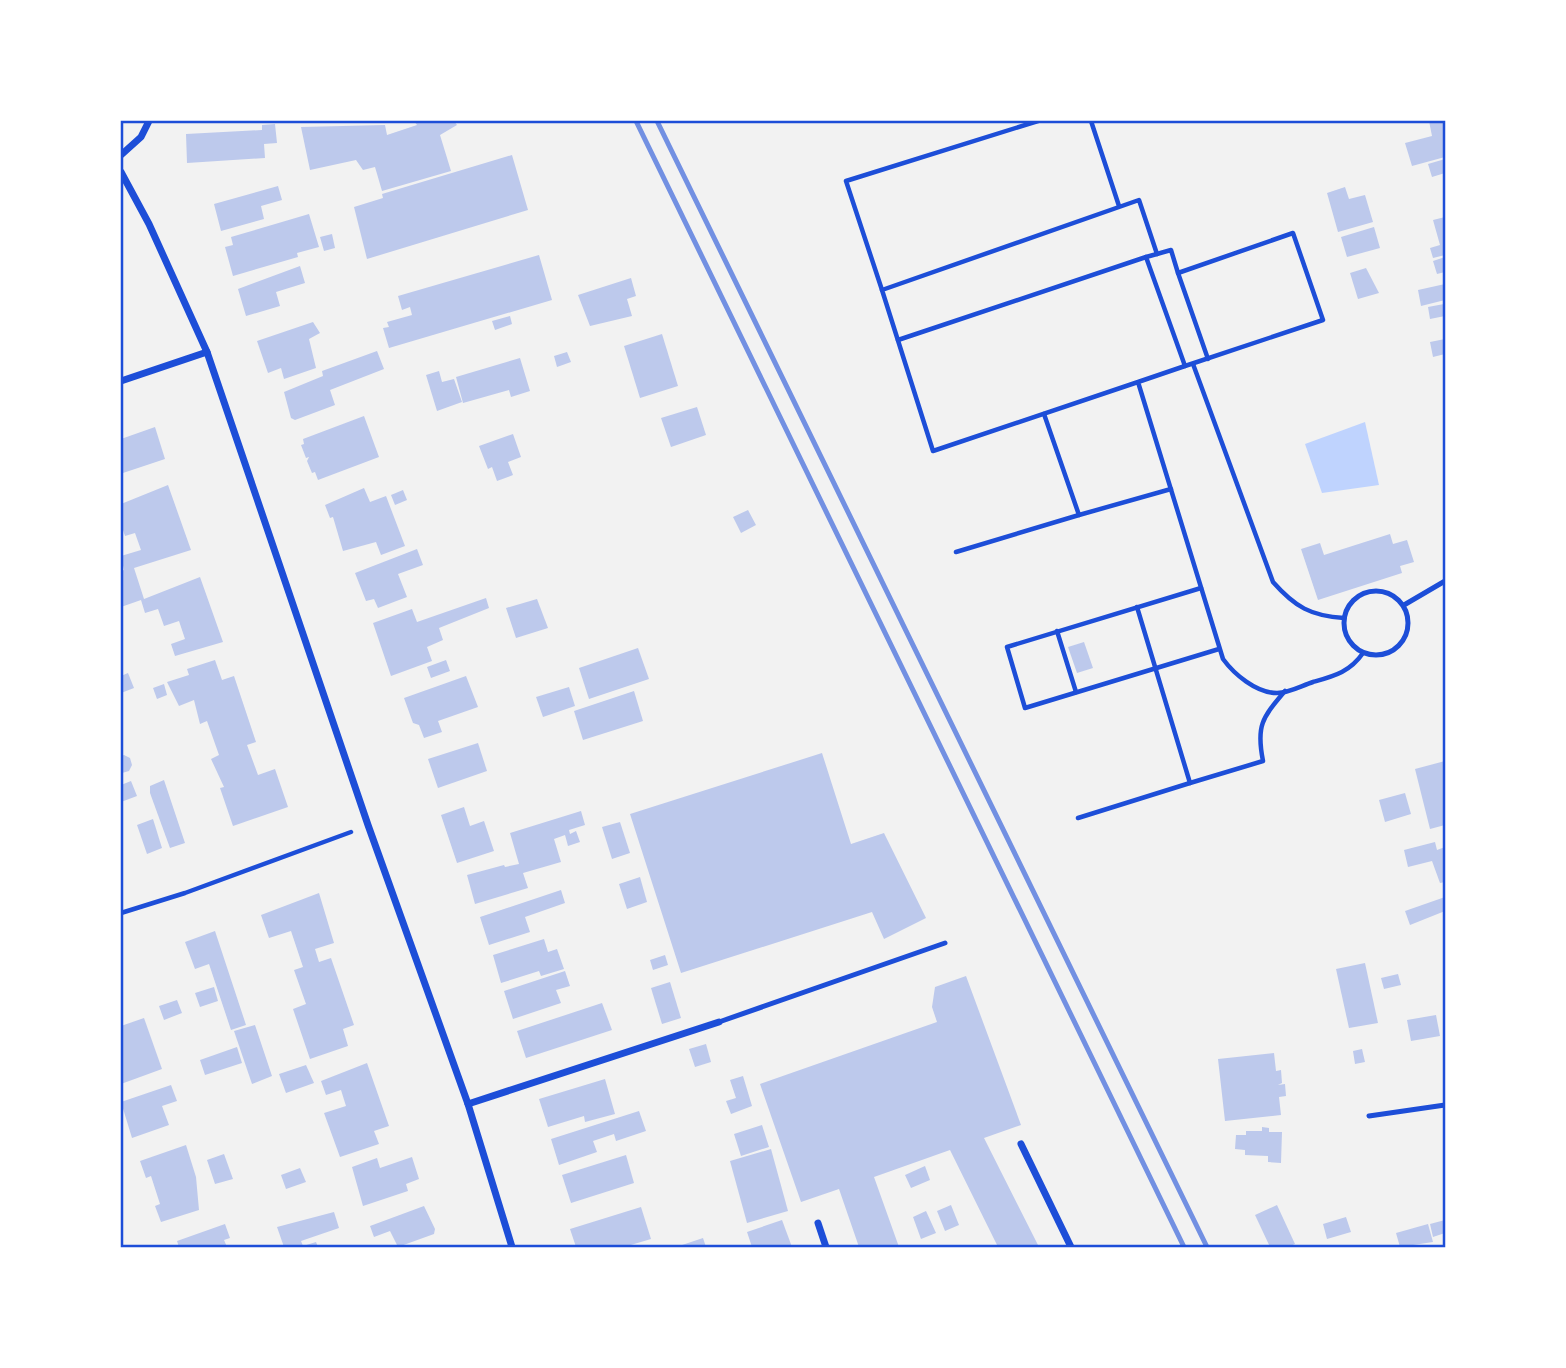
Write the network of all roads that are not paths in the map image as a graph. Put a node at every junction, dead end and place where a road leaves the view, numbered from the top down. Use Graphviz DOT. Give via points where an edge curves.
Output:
graph roads {
  1 [pos="149,121"];
  2 [pos="121,155"];
  3 [pos="121,172"];
  4 [pos="207,352"];
  5 [pos="121,381"];
  6 [pos="1445,581"];
  7 [pos="1404,605"];
  8 [pos="945,943"];
  9 [pos="719,1022"];
  10 [pos="468,1104"];
  11 [pos="1445,1105"];
  12 [pos="1368,1115"];
  13 [pos="1021,1144"];
  14 [pos="818,1223"];
  15 [pos="512,1247"];
  16 [pos="826,1247"];
  17 [pos="1071,1247"];
  1 -- 2 [label="street"];
  3 -- 4 [label="street"];
  4 -- 5 [label="street"];
  4 -- 10 [label="street"];
  6 -- 7 [label="lane"];
  7 -- 7 [label="lane" via="1408,626 1401,644 1383,655 1363,653 1348,640 1344,618 1348,607 1364,593 1386,593"];
  8 -- 9 [label="lane"];
  9 -- 10 [label="street"];
  10 -- 15 [label="street"];
  11 -- 12 [label="lane"];
  13 -- 17 [label="street"];
  14 -- 16 [label="street"];
}
